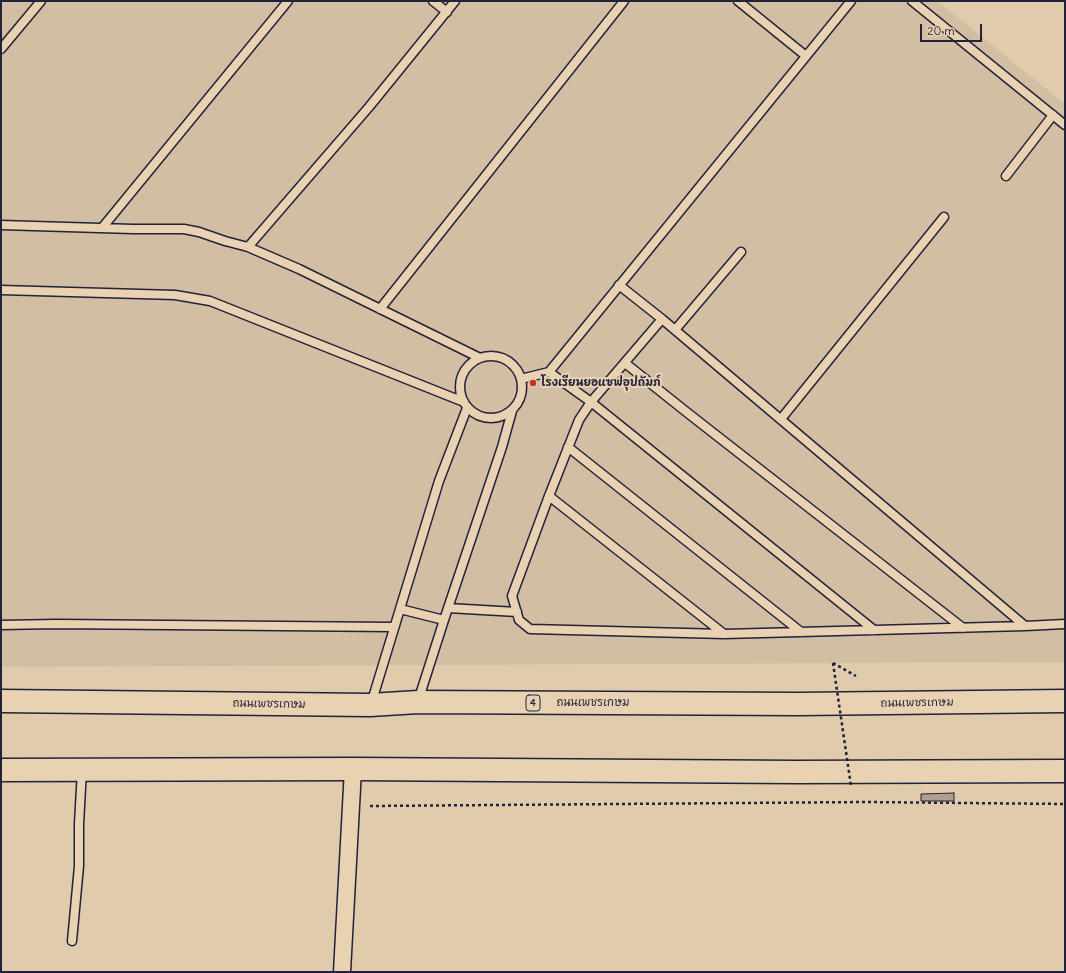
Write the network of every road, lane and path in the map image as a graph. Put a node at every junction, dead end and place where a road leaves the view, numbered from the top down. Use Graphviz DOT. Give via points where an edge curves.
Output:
graph roads {
  1 [pos="41,1"];
  2 [pos="288,1"];
  3 [pos="434,1"];
  4 [pos="455,1"];
  5 [pos="624,1"];
  6 [pos="738,1"];
  7 [pos="851,1"];
  8 [pos="912,1"];
  9 [pos="447,12"];
  10 [pos="1,49"];
  11 [pos="806,56"];
  12 [pos="1053,115"];
  13 [pos="1065,125"];
  14 [pos="1006,176"];
  15 [pos="944,217"];
  16 [pos="1,225"];
  17 [pos="102,228"];
  18 [pos="248,246"];
  19 [pos="741,252"];
  20 [pos="619,285"];
  21 [pos="1,290"];
  22 [pos="380,309"];
  23 [pos="662,319"];
  24 [pos="675,330"];
  25 [pos="480,358"];
  26 [pos="625,363"];
  27 [pos="549,372"];
  28 [pos="521,379"];
  29 [pos="591,402"];
  30 [pos="465,405"];
  31 [pos="512,411"];
  32 [pos="781,419"];
  33 [pos="568,447"];
  34 [pos="549,496"];
  35 [pos="400,608"];
  36 [pos="448,608"];
  37 [pos="517,612"];
  38 [pos="444,620"];
  39 [pos="1065,624"];
  40 [pos="1,625"];
  41 [pos="394,626"];
  42 [pos="1025,626"];
  43 [pos="963,628"];
  44 [pos="874,630"];
  45 [pos="801,632"];
  46 [pos="724,634"];
  47 [pos="856,676"];
  48 [pos="1,701"];
  49 [pos="1065,701"];
  50 [pos="418,702"];
  51 [pos="370,705"];
  52 [pos="82,768"];
  53 [pos="353,769"];
  54 [pos="1,770"];
  55 [pos="1065,771"];
  56 [pos="851,786"];
  57 [pos="1065,804"];
  58 [pos="351,806"];
  59 [pos="72,941"];
  60 [pos="342,972"];
  1 -- 10 [label="lane"];
  2 -- 17 [label="lane"];
  3 -- 9 [label="lane"];
  4 -- 9 [label="lane"];
  5 -- 22 [label="lane"];
  6 -- 11 [label="lane"];
  7 -- 11 [label="lane"];
  8 -- 12 [label="lane"];
  9 -- 18 [label="lane" via="337,145"];
  11 -- 20 [label="lane"];
  12 -- 13 [label="lane"];
  12 -- 14 [label="lane"];
  15 -- 32 [label="lane"];
  16 -- 17 [label="lane"];
  17 -- 18 [label="lane" via="184,229"];
  18 -- 22 [label="lane"];
  19 -- 24 [label="lane"];
  20 -- 23 [label="lane"];
  20 -- 27 [label="lane"];
  21 -- 30 [label="lane" via="175,295 210,301"];
  22 -- 25 [label="lane"];
  23 -- 24 [label="lane"];
  23 -- 26 [label="lane"];
  24 -- 32 [label="lane"];
  25 -- 28 [label="lane" via="492,356 505,359 516,367"];
  25 -- 30 [label="lane" via="472,362 462,377 460,394"];
  26 -- 29 [label="lane"];
  26 -- 43 [label="lane"];
  27 -- 28 [label="lane"];
  27 -- 29 [label="lane"];
  28 -- 31 [label="lane" via="521,396"];
  29 -- 33 [label="lane" via="579,420"];
  29 -- 44 [label="lane"];
  30 -- 31 [label="lane" via="484,418 494,419"];
  30 -- 35 [label="lane"];
  31 -- 36 [label="lane"];
  32 -- 42 [label="lane"];
  33 -- 34 [label="lane"];
  33 -- 45 [label="lane"];
  34 -- 37 [label="lane" via="512,596"];
  34 -- 46 [label="lane"];
  35 -- 38 [label="lane"];
  35 -- 41 [label="lane"];
  36 -- 37 [label="lane"];
  36 -- 38 [label="lane"];
  37 -- 46 [label="lane" via="519,620 530,629"];
  38 -- 50 [label="lane"];
  39 -- 42 [label="lane"];
  40 -- 41 [label="lane"];
  41 -- 51 [label="lane"];
  42 -- 43 [label="lane"];
  43 -- 44 [label="lane"];
  44 -- 45 [label="lane"];
  45 -- 46 [label="lane"];
  47 -- 56 [label="path, bridge" via="833,663"];
  48 -- 51 [label="main road, ถนนเพชรเกษม / 4"];
  49 -- 50 [label="main road, ถนนเพชรเกษม / 4" via="798,704"];
  50 -- 51 [label="main road, ถนนเพชรเกษม / 4"];
  52 -- 53 [label="main road"];
  52 -- 54 [label="main road"];
  52 -- 59 [label="lane" via="79,866"];
  53 -- 55 [label="main road"];
  53 -- 58 [label="street"];
  57 -- 58 [label="path" via="866,802"];
  58 -- 60 [label="street"];
}
